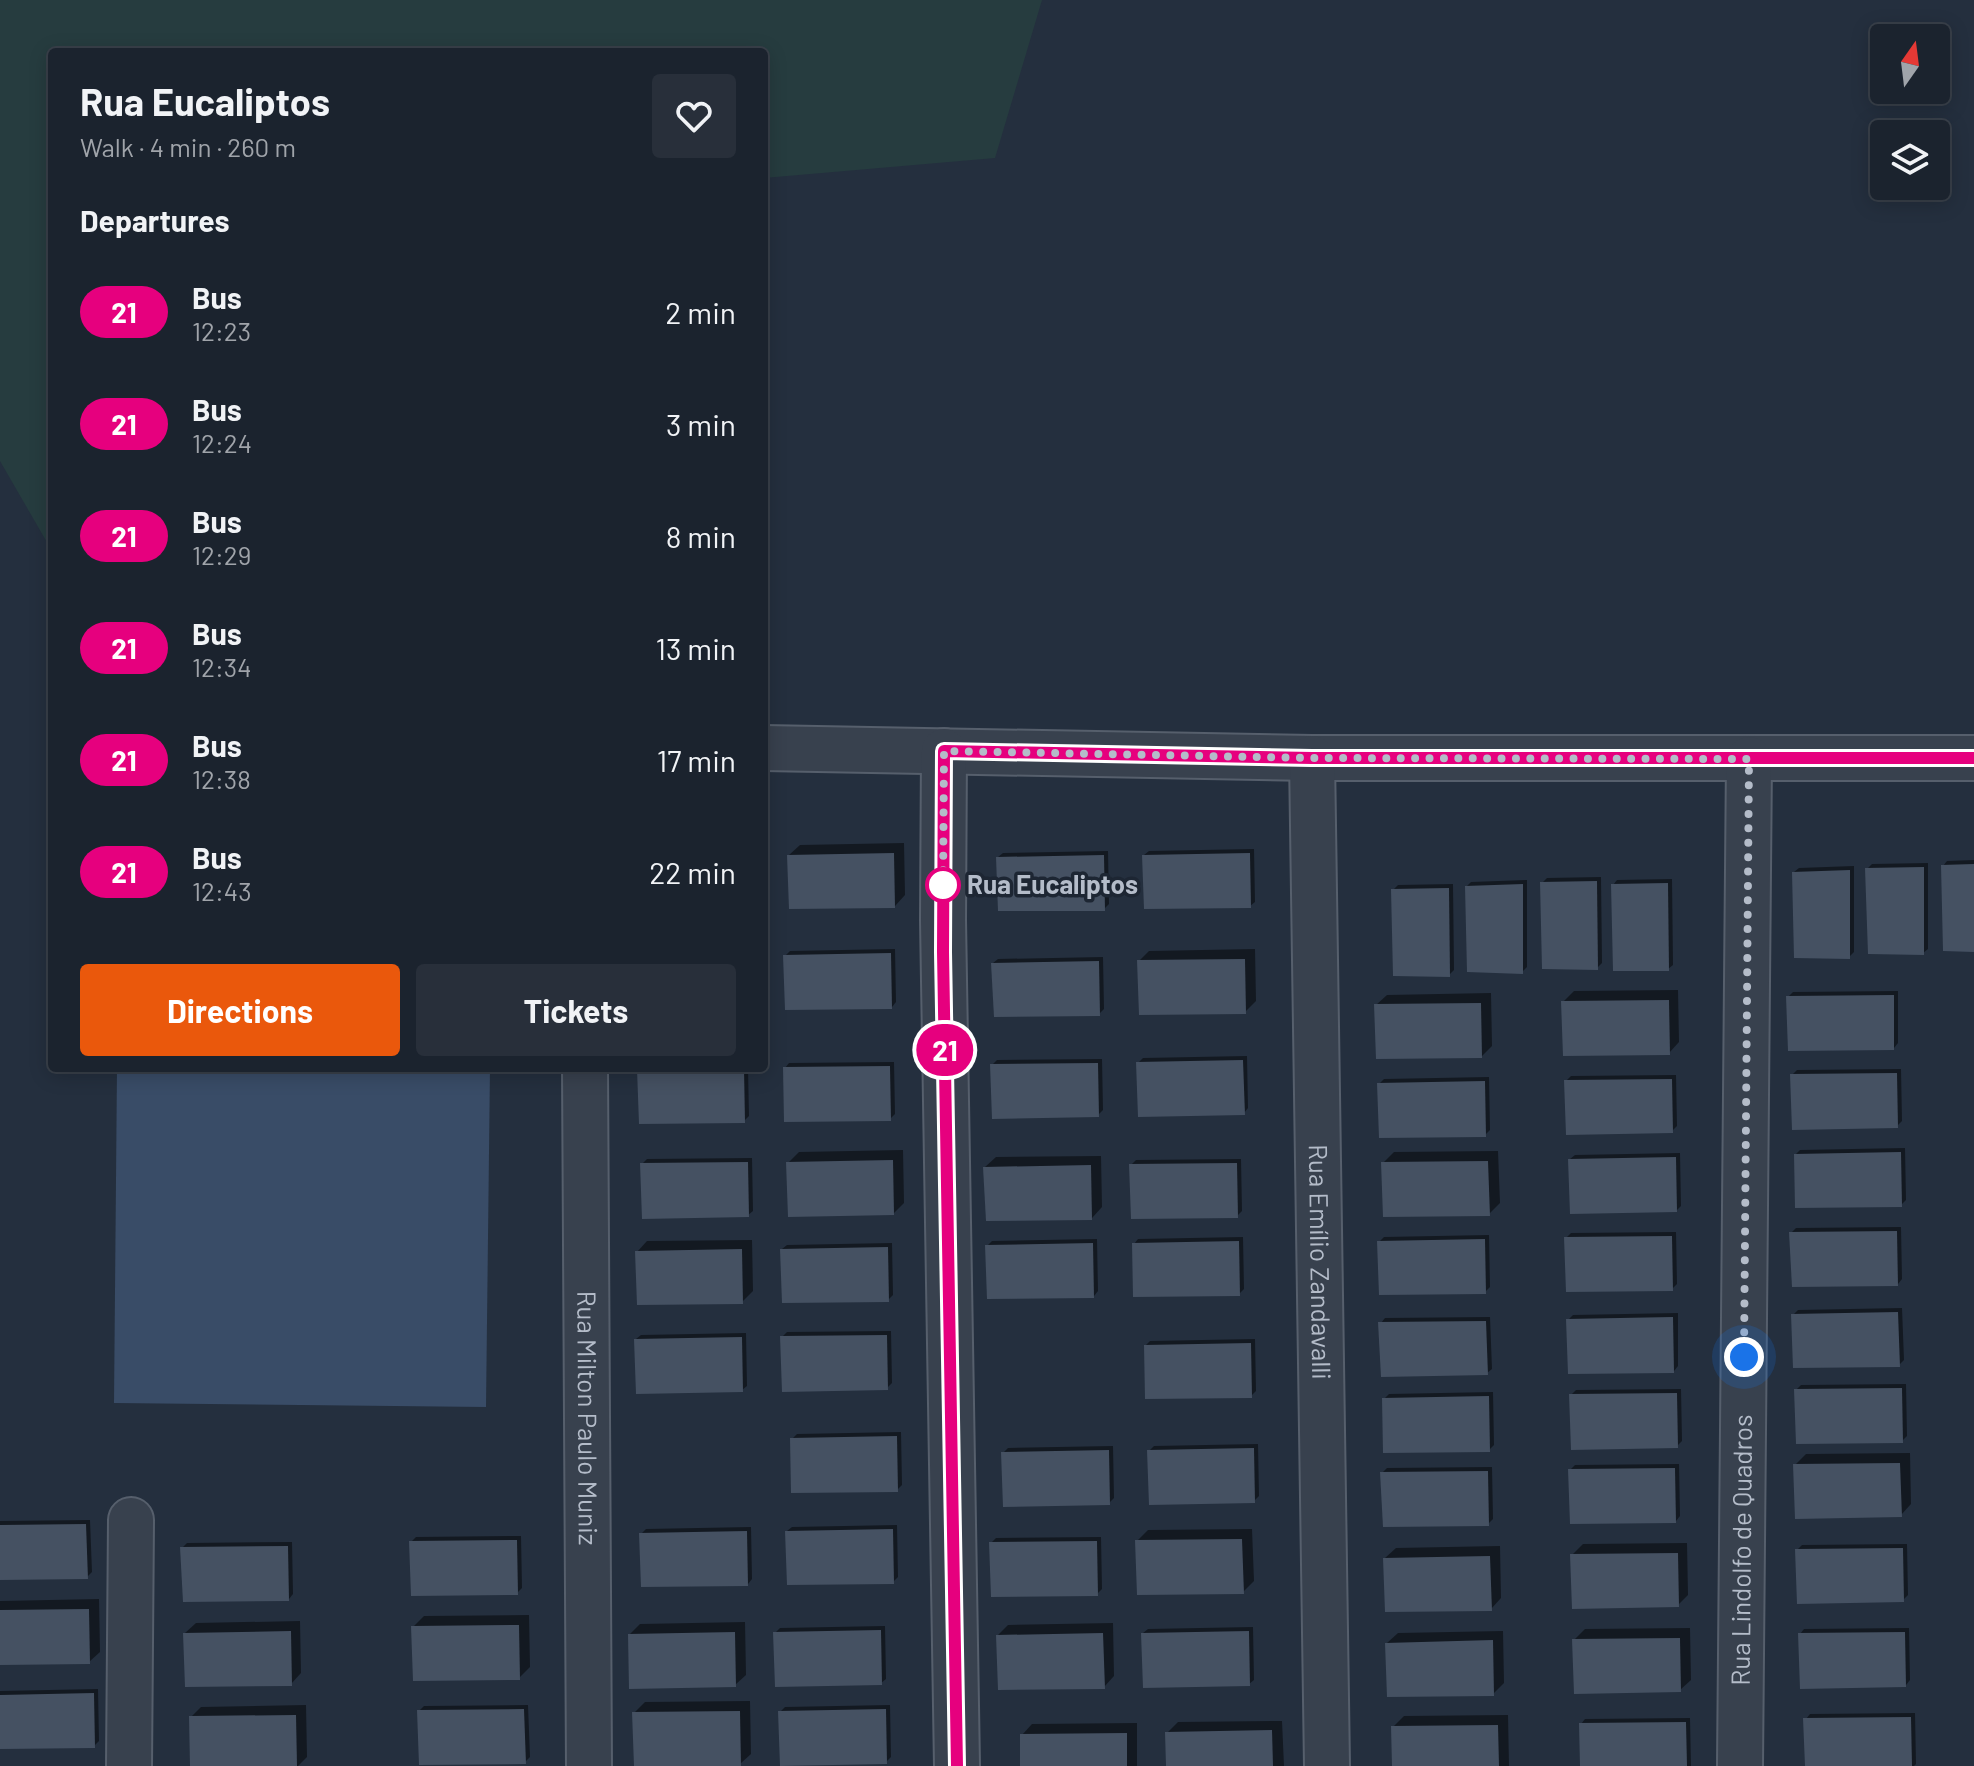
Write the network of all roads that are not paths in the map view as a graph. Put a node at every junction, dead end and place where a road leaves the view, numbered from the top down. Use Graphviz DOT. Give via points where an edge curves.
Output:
graph roads {
  1 [pos="768,748"];
  2 [pos="944,751"];
  3 [pos="1312,758"];
  4 [pos="1974,758"];
  5 [pos="1749,759"];
  6 [pos="585,1072"];
  7 [pos="131,1520"];
  8 [pos="129,1766"];
  9 [pos="589,1766"];
  10 [pos="957,1766"];
  11 [pos="1327,1766"];
  12 [pos="1740,1766"];
  1 -- 2 [label="street"];
  2 -- 3 [label="street"];
  2 -- 10 [label="street"];
  3 -- 5 [label="street"];
  3 -- 11 [label="street, Rua Emílio Zandavalli"];
  4 -- 5 [label="street"];
  5 -- 12 [label="street, Rua Lindolfo de Quadros"];
  6 -- 9 [label="street, Rua Milton Paulo Muniz"];
  7 -- 8 [label="street"];
}
